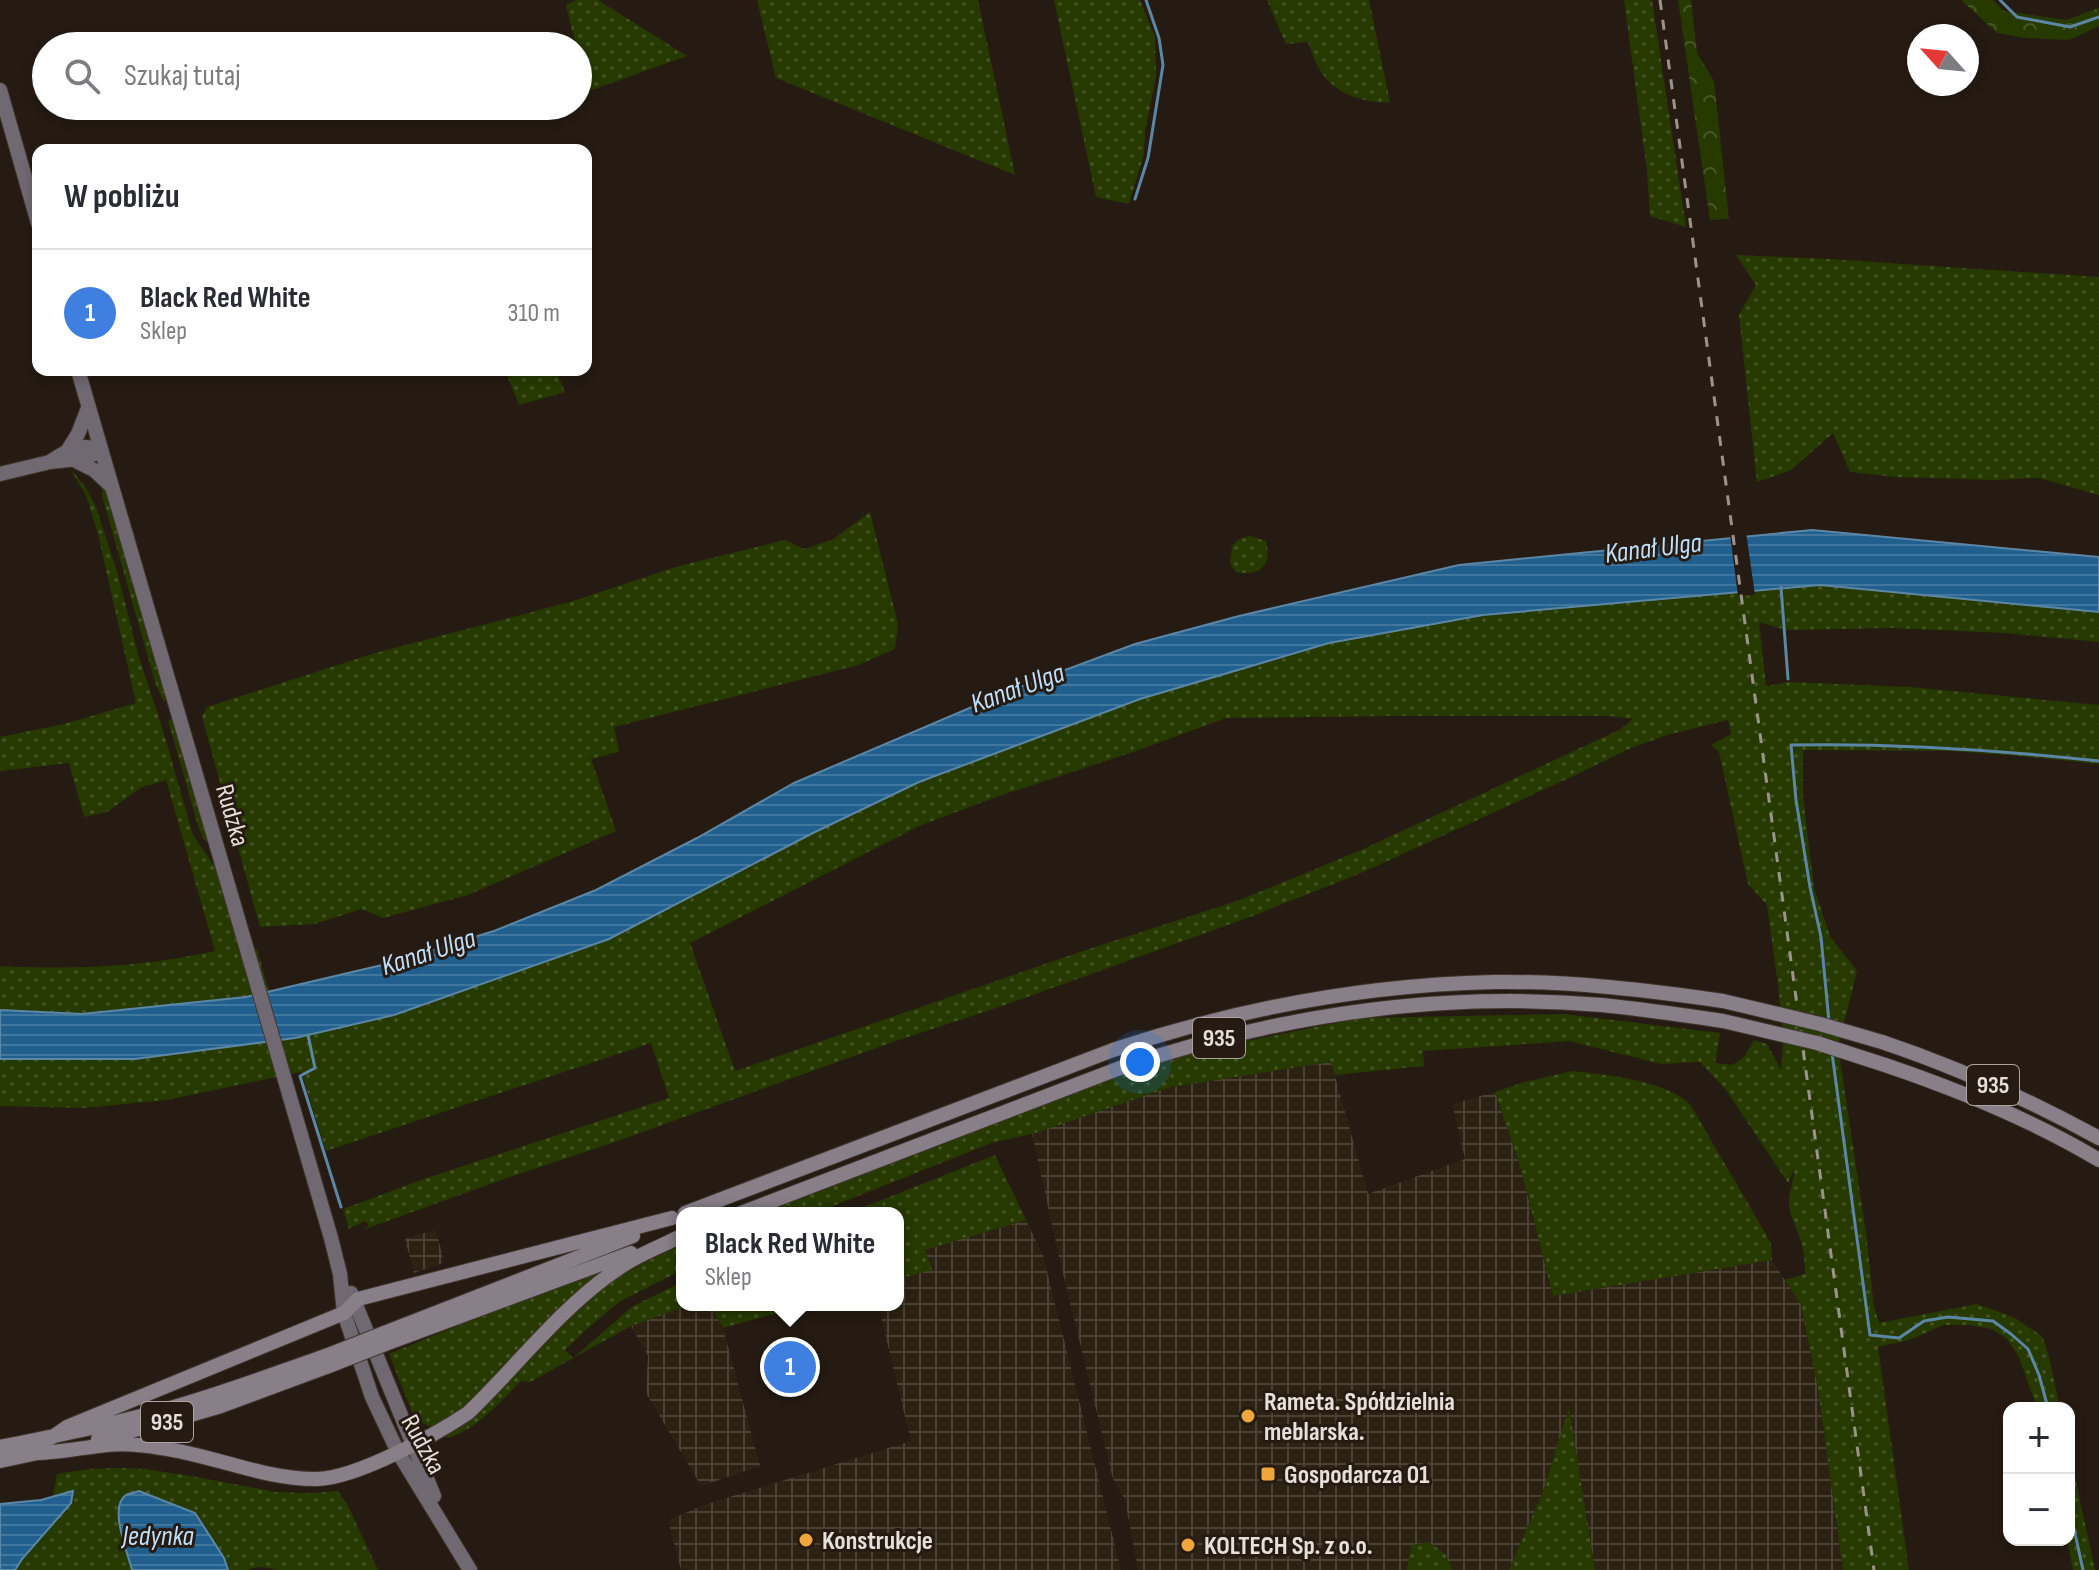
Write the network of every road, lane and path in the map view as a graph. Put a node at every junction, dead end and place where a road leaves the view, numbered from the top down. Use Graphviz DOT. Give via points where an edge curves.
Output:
graph roads {
  1 [pos="0,90"];
  2 [pos="32,202"];
  3 [pos="80,376"];
  4 [pos="88,407"];
  5 [pos="101,450"];
  6 [pos="72,456"];
  7 [pos="0,474"];
  8 [pos="111,486"];
  9 [pos="2099,1138"];
  10 [pos="2099,1160"];
  11 [pos="701,1207"];
  12 [pos="757,1207"];
  13 [pos="676,1216"];
  14 [pos="676,1217"];
  15 [pos="676,1238"];
  16 [pos="676,1238"];
  17 [pos="340,1274"];
  18 [pos="356,1300"];
  19 [pos="344,1313"];
  20 [pos="386,1338"];
  21 [pos="328,1360"];
  22 [pos="51,1438"];
  23 [pos="0,1447"];
  24 [pos="405,1448"];
  25 [pos="39,1453"];
  26 [pos="0,1461"];
  27 [pos="470,1570"];
  1 -- 2 [label="main road"];
  3 -- 4 [label="main road, Rudzka"];
  4 -- 5 [label="main road, Rudzka"];
  4 -- 6 [label="main road"];
  5 -- 6 [label="main road" via="83,446"];
  5 -- 8 [label="main road, Rudzka"];
  6 -- 7 [label="main road"];
  6 -- 8 [label="main road"];
  8 -- 17 [label="main road, Rudzka"];
  9 -- 11 [label="main road, 935, bridge" via="1946,1065 1820,1024 1723,1001 1650,991 1496,982 1331,996 1169,1031"];
  10 -- 12 [label="main road, 935, bridge" via="1991,1105 1817,1043 1723,1021 1600,1005 1496,1002 1330,1015 1176,1050"];
  13 -- 18 [label="main road"];
  14 -- 20 [label="main road, 935"];
  15 -- 20 [label="main road, 935"];
  16 -- 24 [label="main road" via="621,1266 590,1289 468,1413"];
  17 -- 18 [label="main road, Rudzka"];
  17 -- 19 [label="main road, Rudzka"];
  18 -- 19 [label="main road"];
  18 -- 24 [label="main road, Rudzka"];
  19 -- 22 [label="main road"];
  19 -- 24 [label="main road, Rudzka" via="372,1397"];
  20 -- 21 [label="main road, 935, bridge"];
  21 -- 22 [label="main road, 935"];
  21 -- 25 [label="main road, 935" via="221,1406"];
  22 -- 23 [label="main road, 935"];
  24 -- 25 [label="main road" via="319,1479 132,1445"];
  24 -- 27 [label="main road, Rudzka"];
  25 -- 26 [label="main road, 935"];
}
